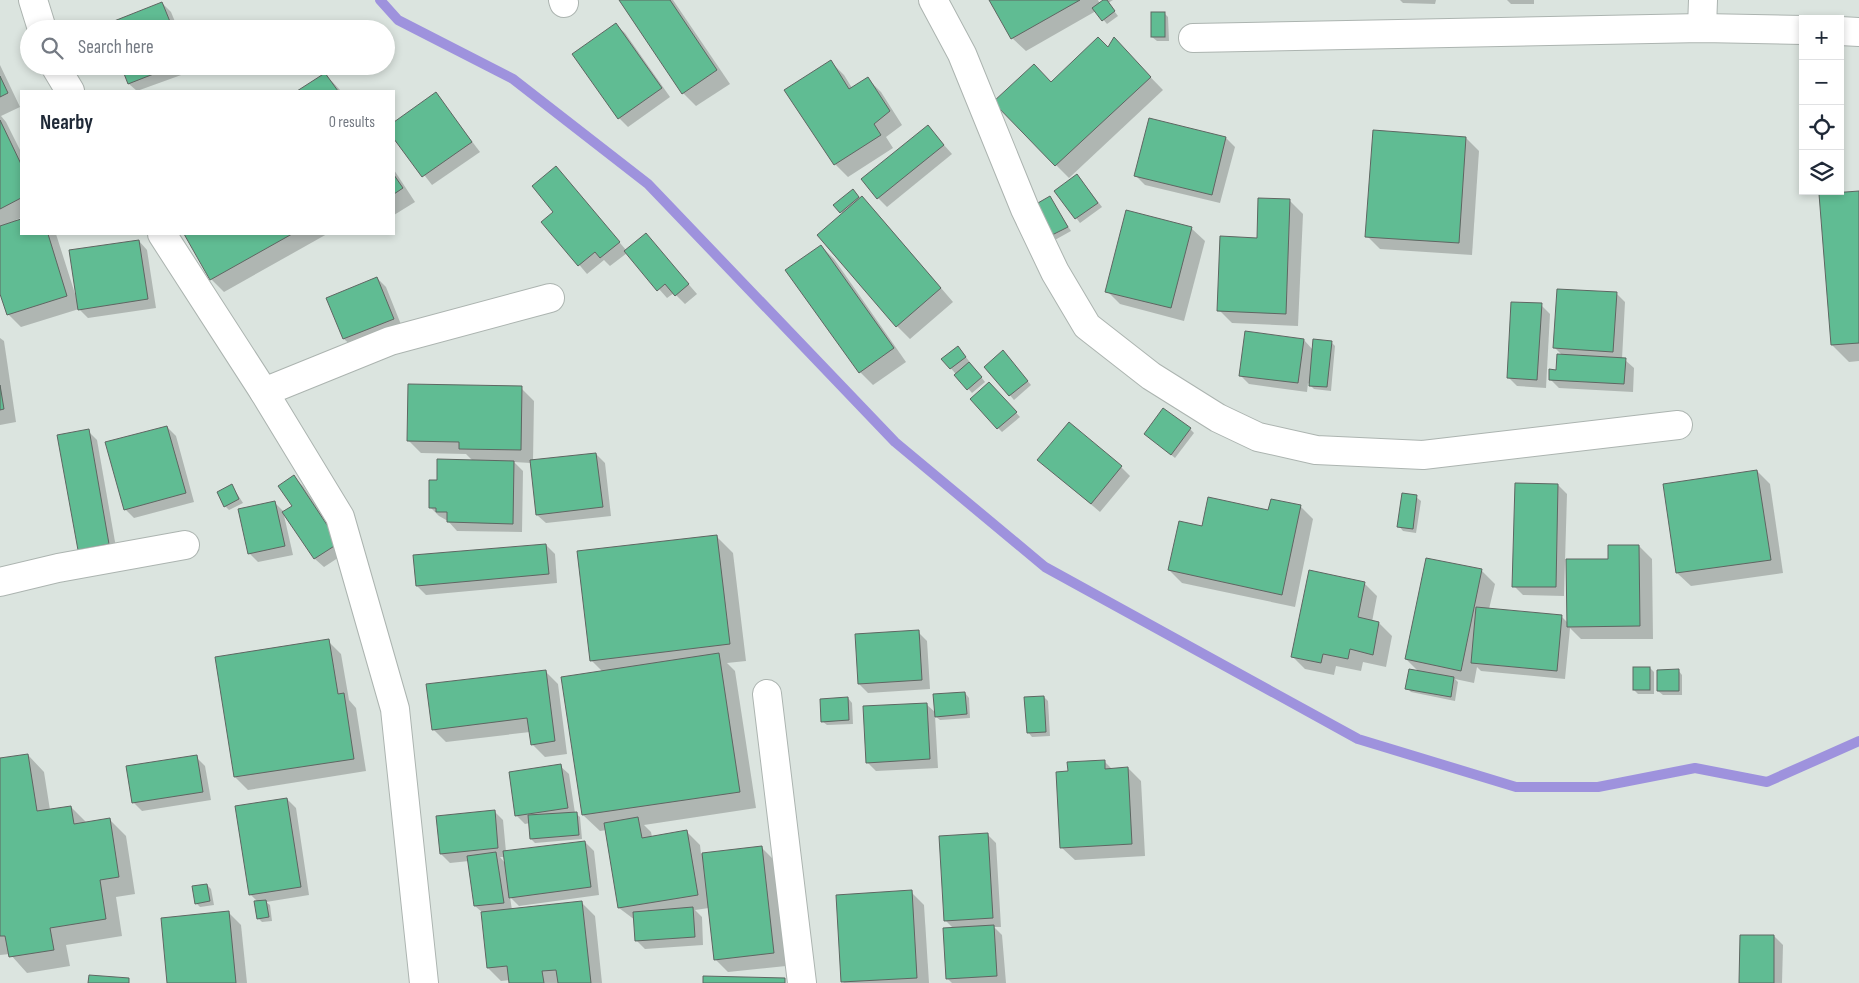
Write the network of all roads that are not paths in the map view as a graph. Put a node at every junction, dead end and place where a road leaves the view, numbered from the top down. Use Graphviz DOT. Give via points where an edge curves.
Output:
graph roads {
  1 [pos="33,0"];
  2 [pos="933,0"];
  3 [pos="1703,0"];
  4 [pos="39,20"];
  5 [pos="1702,28"];
  6 [pos="1799,30"];
  7 [pos="1844,31"];
  8 [pos="1859,32"];
  9 [pos="1193,38"];
  10 [pos="60,75"];
  11 [pos="69,90"];
  12 [pos="163,235"];
  13 [pos="550,298"];
  14 [pos="264,392"];
  15 [pos="1678,426"];
  16 [pos="185,545"];
  17 [pos="0,582"];
  18 [pos="767,694"];
  19 [pos="424,983"];
  20 [pos="802,983"];
  1 -- 4 [label="street"];
  2 -- 15 [label="street" via="962,54 1025,209 1055,272 1087,326 1151,376 1218,418 1258,437 1316,450 1423,455"];
  3 -- 5 [label="street"];
  5 -- 6 [label="street"];
  5 -- 9 [label="street"];
  7 -- 8 [label="street"];
  10 -- 11 [label="street"];
  12 -- 14 [label="street"];
  13 -- 14 [label="street" via="390,342"];
  14 -- 19 [label="street" via="340,517 395,709"];
  16 -- 17 [label="street"];
  18 -- 20 [label="street"];
}
